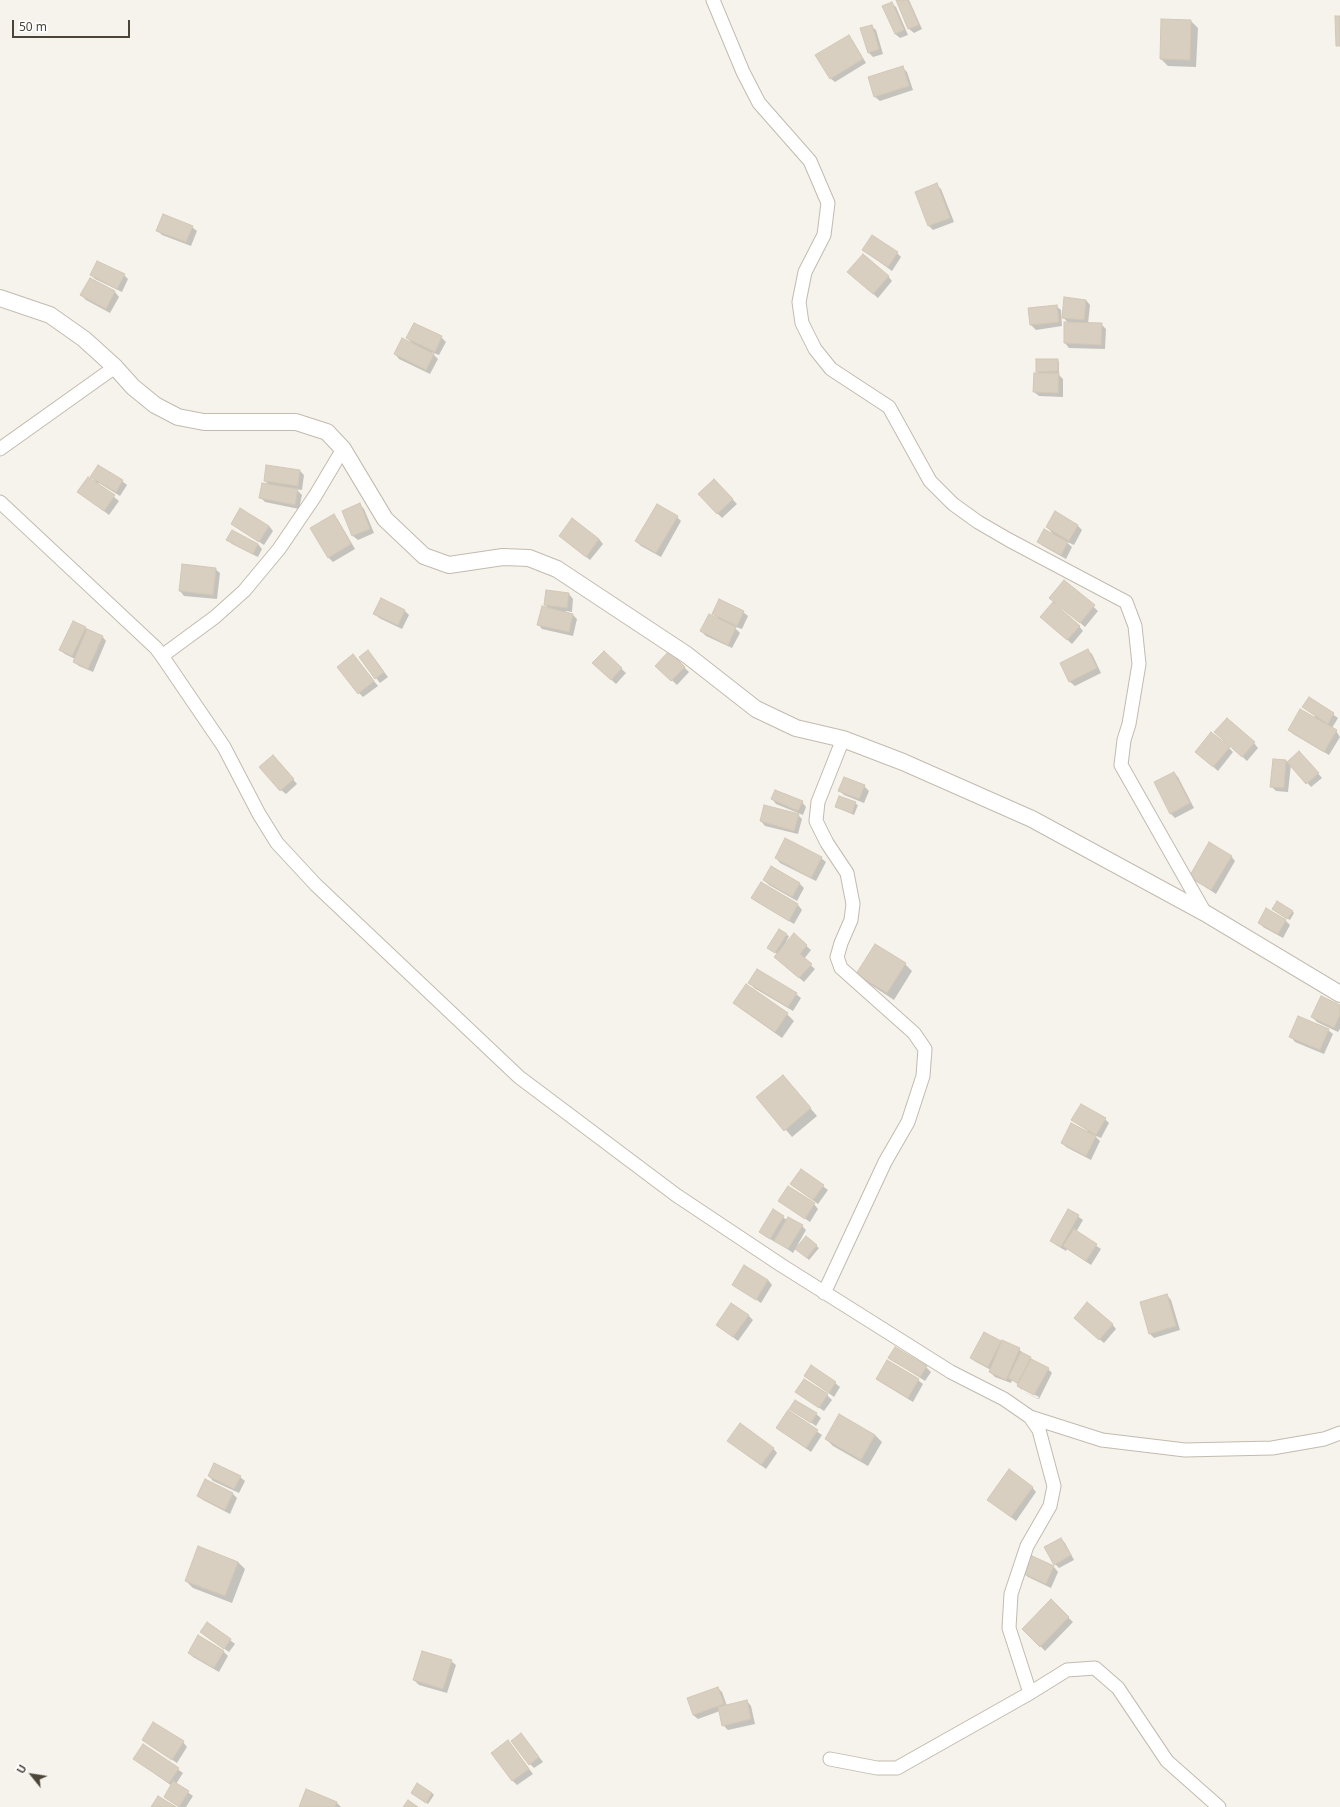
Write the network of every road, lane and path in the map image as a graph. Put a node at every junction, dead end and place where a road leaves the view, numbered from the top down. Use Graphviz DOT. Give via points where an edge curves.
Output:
graph roads {
  1 [pos="713,0"];
  2 [pos="0,298"];
  3 [pos="115,367"];
  4 [pos="0,449"];
  5 [pos="343,449"];
  6 [pos="0,502"];
  7 [pos="162,656"];
  8 [pos="843,739"];
  9 [pos="1205,913"];
  10 [pos="1340,994"];
  11 [pos="824,1293"];
  12 [pos="1030,1417"];
  13 [pos="1340,1433"];
  14 [pos="1030,1693"];
  15 [pos="830,1759"];
  16 [pos="1219,1807"];
  1 -- 9 [label="street" via="759,103 810,162 828,203 824,235 805,272 799,302 802,323 815,349 831,368 889,407 930,481 953,504 1009,540 1126,602 1135,626 1139,664 1121,765"];
  2 -- 3 [label="street" via="50,315 84,339"];
  3 -- 4 [label="street"];
  3 -- 5 [label="street" via="133,387 155,405 178,417 204,422 296,422 327,432"];
  5 -- 7 [label="street" via="279,549 244,591 215,617"];
  5 -- 8 [label="street" via="385,519 424,556 449,565 503,557 529,558 557,569 687,655 756,710 796,728"];
  6 -- 7 [label="street"];
  7 -- 11 [label="street" via="224,747 277,843 316,885 519,1077 676,1195"];
  8 -- 9 [label="street" via="903,762 1032,819"];
  8 -- 11 [label="street" via="818,802 816,821 847,873 853,904 851,920 838,957 841,968 914,1032 925,1049 923,1076 908,1122 886,1162"];
  9 -- 10 [label="street"];
  11 -- 12 [label="street" via="951,1372 1004,1399"];
  12 -- 13 [label="street" via="1102,1440 1185,1450 1272,1448 1324,1439"];
  12 -- 14 [label="street" via="1039,1430 1054,1486 1050,1506 1027,1546 1011,1594 1009,1628"];
  14 -- 15 [label="street" via="897,1768 877,1768"];
  14 -- 16 [label="street" via="1067,1670 1095,1668 1118,1688 1167,1761"];
}
